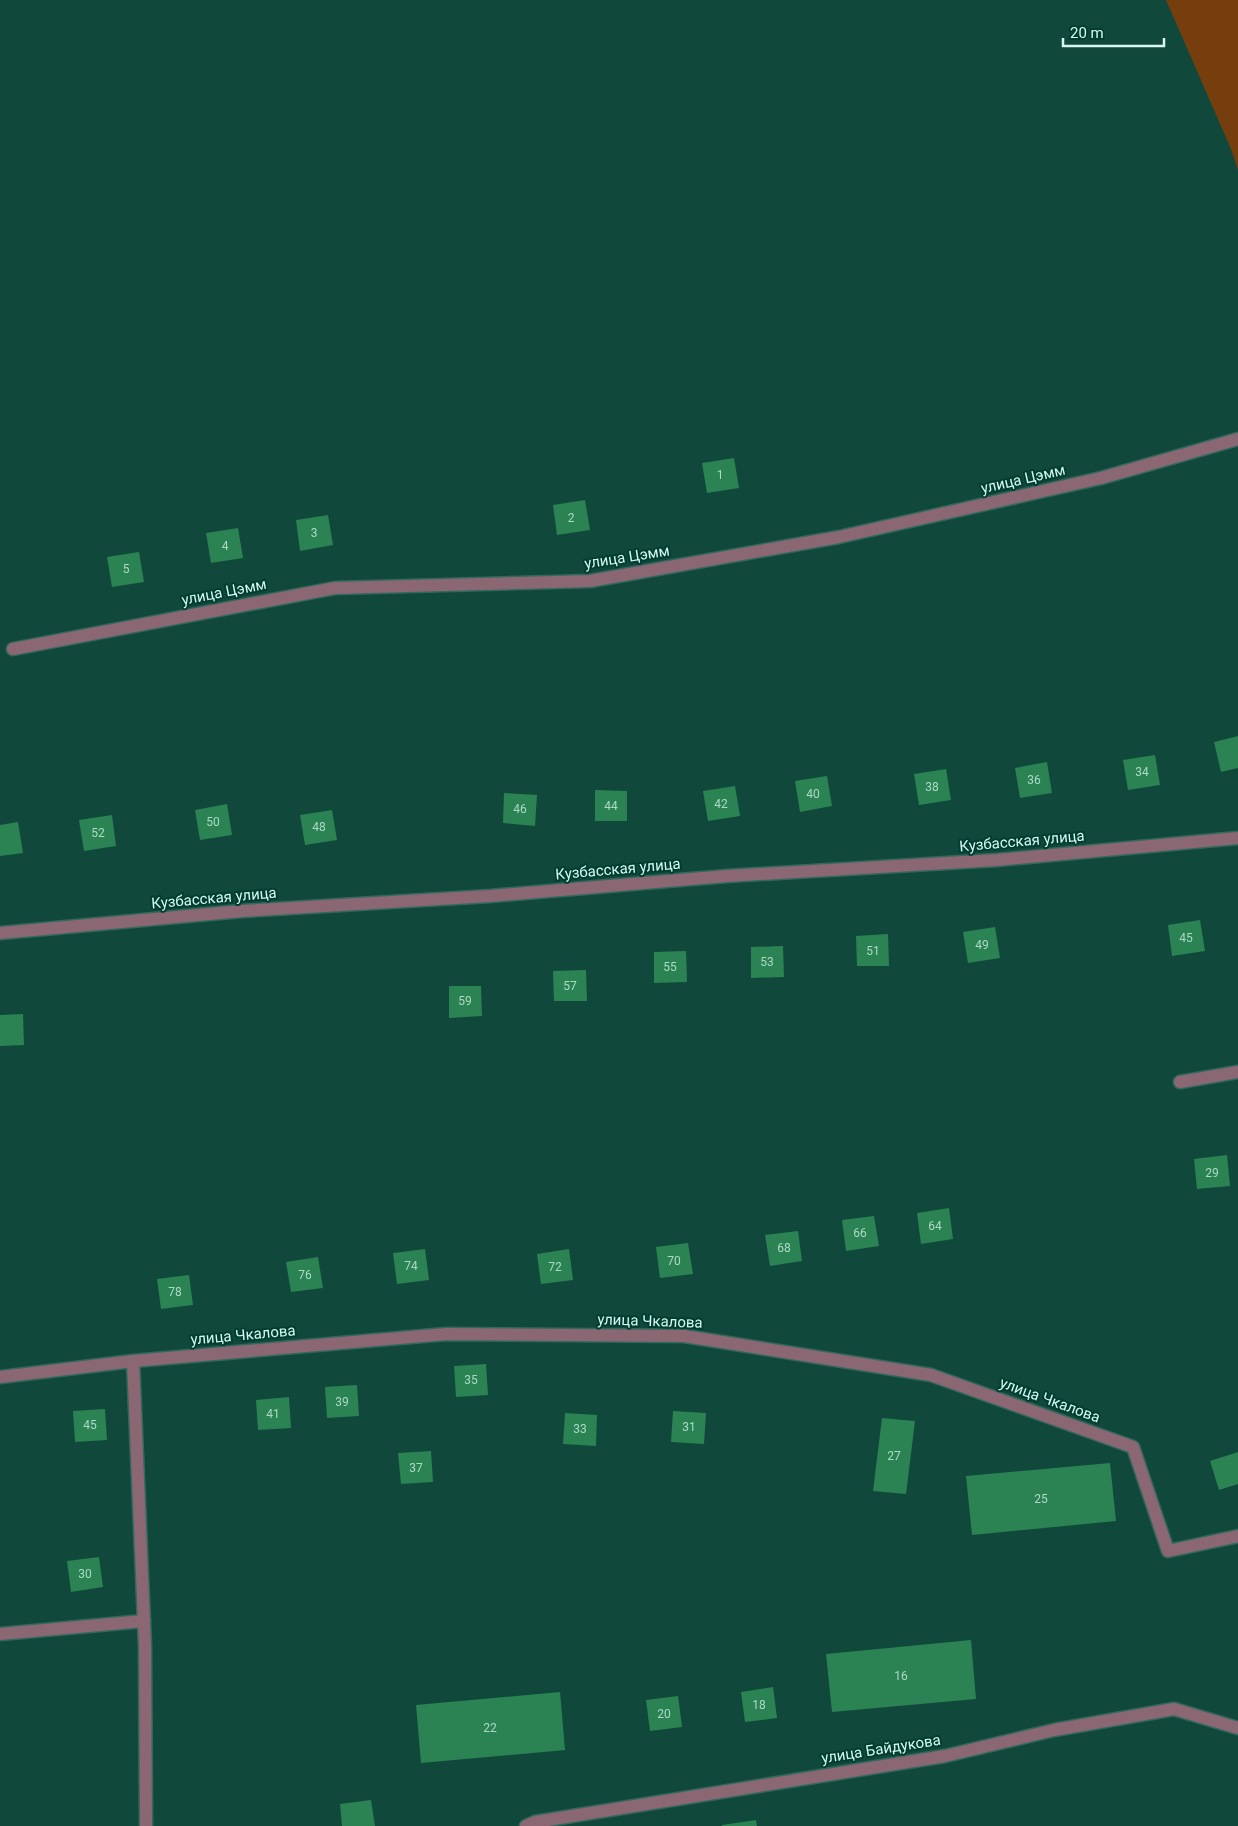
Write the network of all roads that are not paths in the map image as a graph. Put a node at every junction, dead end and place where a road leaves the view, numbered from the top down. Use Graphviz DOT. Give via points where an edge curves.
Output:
graph roads {
  1 [pos="1238,439"];
  2 [pos="13,649"];
  3 [pos="1238,838"];
  4 [pos="0,933"];
  5 [pos="1238,1072"];
  6 [pos="1180,1082"];
  7 [pos="133,1361"];
  8 [pos="0,1377"];
  9 [pos="1238,1536"];
  10 [pos="144,1621"];
  11 [pos="0,1634"];
  12 [pos="1238,1728"];
  13 [pos="146,1826"];
  14 [pos="526,1826"];
  1 -- 2 [label="street, улица Цэмм" via="1101,478 839,537 599,579 335,588"];
  3 -- 4 [label="street, Кузбасская улица" via="997,860 242,911"];
  5 -- 6 [label="street"];
  7 -- 8 [label="street, улица Чкалова"];
  7 -- 9 [label="street, улица Чкалова" via="446,1334 684,1336 922,1373 1133,1447 1168,1551"];
  7 -- 10 [label="street"];
  10 -- 11 [label="street"];
  10 -- 13 [label="street"];
  12 -- 14 [label="street, улица Байдукова" via="1174,1709 1054,1730 945,1756"];
}
